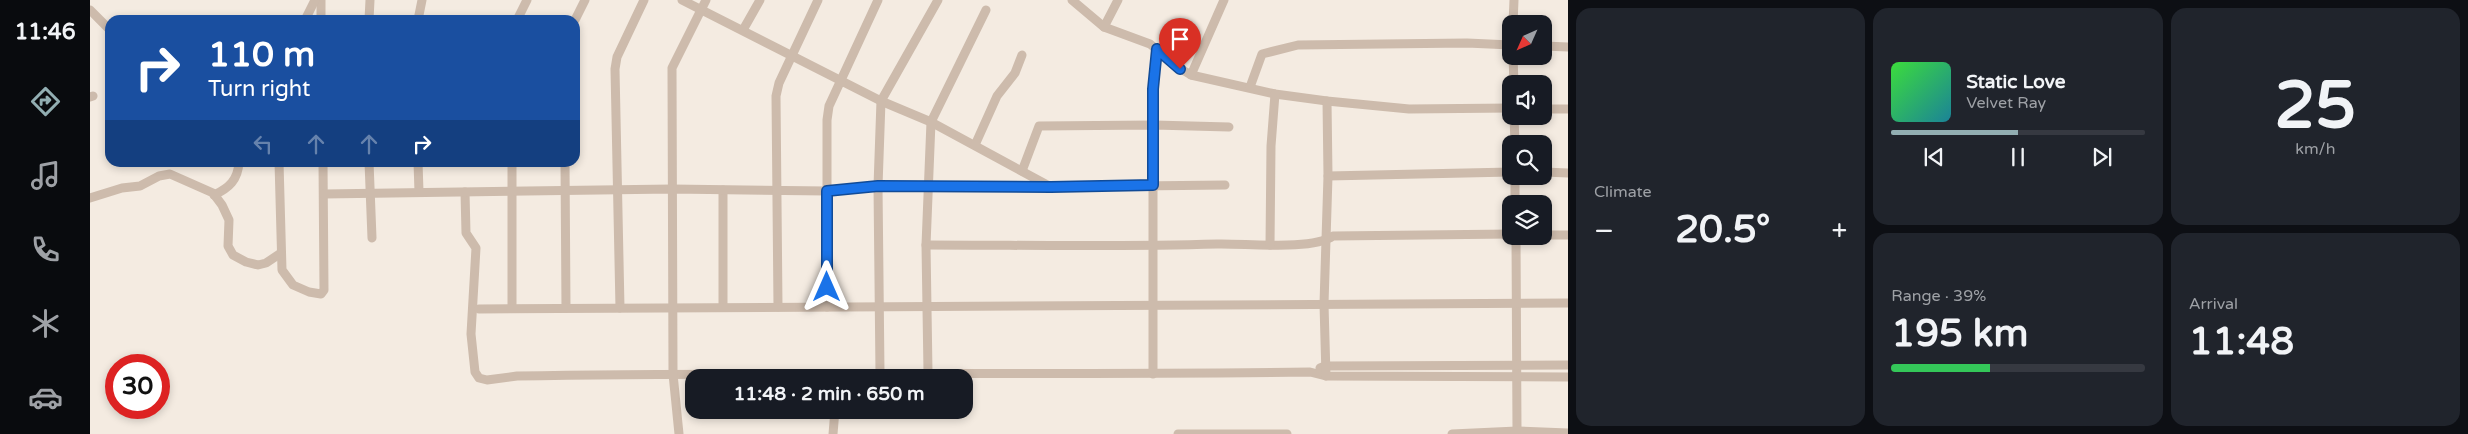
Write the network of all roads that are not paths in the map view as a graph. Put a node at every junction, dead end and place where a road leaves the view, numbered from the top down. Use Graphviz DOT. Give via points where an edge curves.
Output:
graph roads {
  1 [pos="315,0"];
  2 [pos="321,0"];
  3 [pos="370,0"];
  4 [pos="422,0"];
  5 [pos="528,0"];
  6 [pos="585,0"];
  7 [pos="644,0"];
  8 [pos="682,0"];
  9 [pos="706,0"];
  10 [pos="760,0"];
  11 [pos="818,0"];
  12 [pos="878,0"];
  13 [pos="938,0"];
  14 [pos="1072,0"];
  15 [pos="1118,0"];
  16 [pos="1224,0"];
  17 [pos="1514,0"];
  18 [pos="90,10"];
  19 [pos="701,10"];
  20 [pos="986,10"];
  21 [pos="308,15"];
  22 [pos="321,15"];
  23 [pos="369,15"];
  24 [pos="419,15"];
  25 [pos="520,15"];
  26 [pos="578,15"];
  27 [pos="1513,15"];
  28 [pos="105,25"];
  29 [pos="1104,27"];
  30 [pos="744,30"];
  31 [pos="1502,45"];
  32 [pos="1552,46"];
  33 [pos="1568,47"];
  34 [pos="1157,49"];
  35 [pos="792,54"];
  36 [pos="1022,55"];
  37 [pos="1191,75"];
  38 [pos="840,79"];
  39 [pos="1250,87"];
  40 [pos="1275,94"];
  41 [pos="881,101"];
  42 [pos="1327,101"];
  43 [pos="1502,108"];
  44 [pos="1552,109"];
  45 [pos="1568,110"];
  46 [pos="931,122"];
  47 [pos="1154,125"];
  48 [pos="1229,127"];
  49 [pos="975,145"];
  50 [pos="239,167"];
  51 [pos="279,167"];
  52 [pos="323,167"];
  53 [pos="369,167"];
  54 [pos="418,167"];
  55 [pos="512,167"];
  56 [pos="565,167"];
  57 [pos="1022,171"];
  58 [pos="1502,172"];
  59 [pos="1552,172"];
  60 [pos="1568,173"];
  61 [pos="1328,176"];
  62 [pos="1153,185"];
  63 [pos="1225,185"];
  64 [pos="878,186"];
  65 [pos="928,186"];
  66 [pos="1051,187"];
  67 [pos="672,189"];
  68 [pos="565,190"];
  69 [pos="618,190"];
  70 [pos="722,190"];
  71 [pos="776,190"];
  72 [pos="512,191"];
  73 [pos="827,191"];
  74 [pos="420,192"];
  75 [pos="465,192"];
  76 [pos="369,193"];
  77 [pos="324,194"];
  78 [pos="214,195"];
  79 [pos="90,198"];
  80 [pos="1502,234"];
  81 [pos="1552,234"];
  82 [pos="1568,235"];
  83 [pos="372,238"];
  84 [pos="1325,241"];
  85 [pos="926,245"];
  86 [pos="1270,245"];
  87 [pos="1516,245"];
  88 [pos="1153,247"];
  89 [pos="281,253"];
  90 [pos="1515,303"];
  91 [pos="1568,303"];
  92 [pos="1324,304"];
  93 [pos="1153,305"];
  94 [pos="879,306"];
  95 [pos="928,306"];
  96 [pos="723,307"];
  97 [pos="778,307"];
  98 [pos="827,307"];
  99 [pos="512,308"];
  100 [pos="566,308"];
  101 [pos="620,308"];
  102 [pos="674,308"];
  103 [pos="480,309"];
  104 [pos="1515,365"];
  105 [pos="1568,365"];
  106 [pos="1325,366"];
  107 [pos="880,369"];
  108 [pos="928,369"];
  109 [pos="973,372"];
  110 [pos="1310,372"];
  111 [pos="673,374"];
  112 [pos="685,374"];
  113 [pos="1153,374"];
  114 [pos="1326,376"];
  115 [pos="1515,377"];
  116 [pos="1568,377"];
  117 [pos="834,419"];
  118 [pos="1517,431"];
  119 [pos="1496,433"];
  120 [pos="1551,433"];
  121 [pos="1568,433"];
  122 [pos="679,434"];
  123 [pos="833,434"];
  124 [pos="1178,434"];
  125 [pos="1187,434"];
  126 [pos="1242,434"];
  127 [pos="1287,434"];
  128 [pos="1452,434"];
  1 -- 21 [label="street"];
  2 -- 22 [label="street"];
  3 -- 23 [label="street"];
  4 -- 24 [label="street"];
  5 -- 25 [label="street"];
  6 -- 26 [label="street"];
  7 -- 69 [label="street" via="617,57 615,69"];
  8 -- 19 [label="street"];
  9 -- 19 [label="street"];
  10 -- 30 [label="street"];
  11 -- 35 [label="street"];
  12 -- 38 [label="street"];
  13 -- 41 [label="street"];
  14 -- 29 [label="street"];
  15 -- 29 [label="street"];
  16 -- 37 [label="street"];
  17 -- 27 [label="street"];
  18 -- 28 [label="street"];
  19 -- 30 [label="street"];
  19 -- 67 [label="street" via="672,68"];
  20 -- 46 [label="street"];
  29 -- 34 [label="street"];
  30 -- 35 [label="street"];
  31 -- 39 [label="street" via="1298,45 1262,54"];
  32 -- 33 [label="street"];
  34 -- 37 [label="street"];
  34 -- 47 [label="street"];
  35 -- 38 [label="street"];
  35 -- 71 [label="street" via="776,96"];
  36 -- 49 [label="street" via="1015,73 997,96"];
  37 -- 39 [label="street"];
  38 -- 41 [label="street"];
  38 -- 73 [label="street" via="826,120"];
  39 -- 40 [label="street"];
  40 -- 42 [label="street"];
  40 -- 86 [label="street"];
  41 -- 46 [label="street"];
  41 -- 64 [label="street"];
  42 -- 43 [label="street" via="1409,109"];
  42 -- 61 [label="street"];
  44 -- 45 [label="street"];
  46 -- 49 [label="street"];
  46 -- 65 [label="street"];
  47 -- 48 [label="street"];
  47 -- 57 [label="street" via="1039,126"];
  47 -- 62 [label="street"];
  49 -- 57 [label="street"];
  50 -- 78 [label="street" via="234,180"];
  51 -- 89 [label="street"];
  52 -- 77 [label="street"];
  53 -- 76 [label="street"];
  54 -- 74 [label="street"];
  55 -- 72 [label="street"];
  56 -- 68 [label="street"];
  57 -- 66 [label="street"];
  58 -- 61 [label="street"];
  59 -- 60 [label="street"];
  61 -- 84 [label="street"];
  62 -- 63 [label="street"];
  62 -- 66 [label="street"];
  62 -- 88 [label="street"];
  64 -- 65 [label="street"];
  64 -- 73 [label="street"];
  64 -- 94 [label="street"];
  65 -- 66 [label="street"];
  65 -- 85 [label="street"];
  67 -- 69 [label="street"];
  67 -- 70 [label="street"];
  67 -- 102 [label="street"];
  68 -- 69 [label="street"];
  68 -- 72 [label="street"];
  68 -- 100 [label="street"];
  69 -- 101 [label="street"];
  70 -- 71 [label="street"];
  70 -- 96 [label="street"];
  71 -- 73 [label="street"];
  71 -- 97 [label="street"];
  72 -- 75 [label="street"];
  72 -- 99 [label="street"];
  73 -- 98 [label="street"];
  74 -- 75 [label="street"];
  74 -- 76 [label="street"];
  75 -- 111 [label="street" via="466,233 476,248 471,334 475,372 479,378"];
  76 -- 77 [label="street"];
  76 -- 83 [label="street"];
  77 -- 89 [label="street" via="324,290 321,294 293,285 282,270"];
  78 -- 79 [label="street" via="170,174 140,186"];
  78 -- 89 [label="street" via="229,220 228,246 233,256 258,265"];
  80 -- 84 [label="street" via="1333,236"];
  81 -- 82 [label="street"];
  84 -- 86 [label="street"];
  84 -- 92 [label="street"];
  85 -- 88 [label="street"];
  85 -- 95 [label="street"];
  86 -- 88 [label="street"];
  87 -- 90 [label="street"];
  88 -- 93 [label="street"];
  90 -- 91 [label="street"];
  90 -- 92 [label="street"];
  90 -- 104 [label="street"];
  92 -- 93 [label="street"];
  92 -- 106 [label="street"];
  93 -- 95 [label="street"];
  93 -- 113 [label="street"];
  94 -- 95 [label="street"];
  94 -- 98 [label="street"];
  94 -- 107 [label="street"];
  95 -- 108 [label="street"];
  96 -- 97 [label="street"];
  96 -- 102 [label="street"];
  97 -- 98 [label="street"];
  99 -- 100 [label="street"];
  99 -- 103 [label="street"];
  100 -- 101 [label="street"];
  101 -- 102 [label="street"];
  102 -- 111 [label="street"];
  104 -- 105 [label="street"];
  104 -- 106 [label="street"];
  104 -- 115 [label="street"];
  106 -- 110 [label="street"];
  106 -- 114 [label="street"];
  109 -- 113 [label="street"];
  110 -- 113 [label="street"];
  110 -- 114 [label="street"];
  111 -- 112 [label="street"];
  111 -- 122 [label="street"];
  114 -- 115 [label="street"];
  115 -- 116 [label="street"];
  115 -- 118 [label="street"];
  117 -- 123 [label="street"];
  118 -- 119 [label="street"];
  118 -- 120 [label="street"];
  119 -- 128 [label="street"];
  120 -- 121 [label="street"];
  124 -- 125 [label="street"];
  125 -- 126 [label="street"];
  126 -- 127 [label="street"];
}
